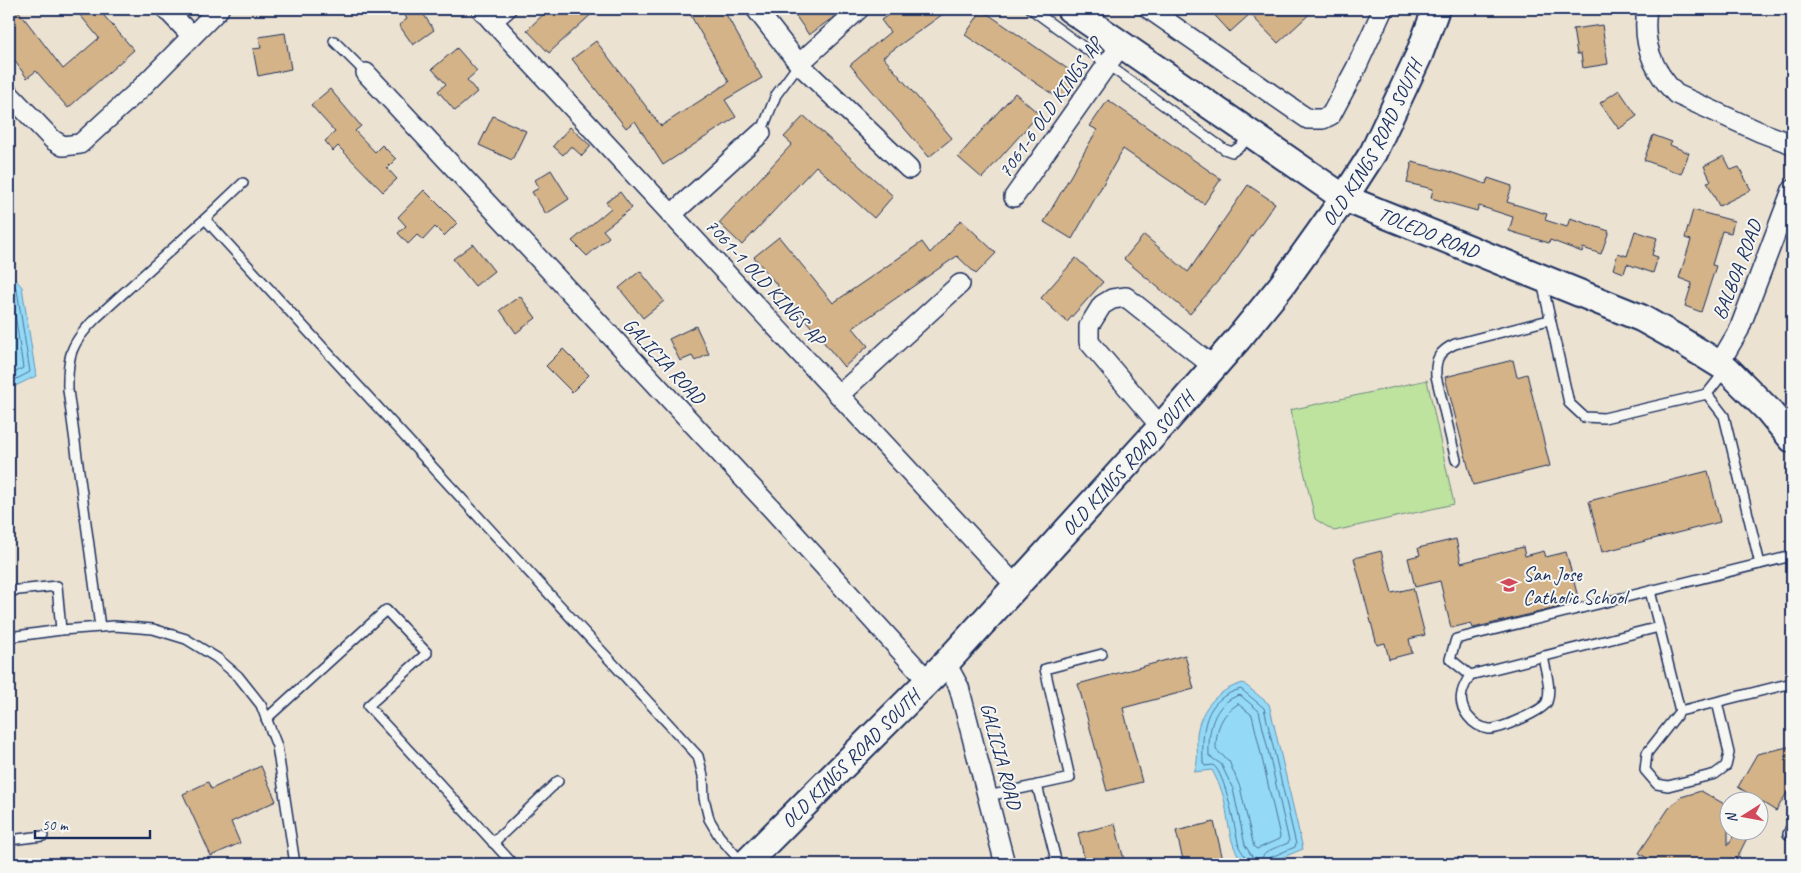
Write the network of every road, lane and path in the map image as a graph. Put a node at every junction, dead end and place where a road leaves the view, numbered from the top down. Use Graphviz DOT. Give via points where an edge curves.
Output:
graph roads {
  1 [pos="166,9"];
  2 [pos="219,9"];
  3 [pos="756,9"];
  4 [pos="859,9"];
  5 [pos="1031,9"];
  6 [pos="1070,9"];
  7 [pos="1150,9"];
  8 [pos="1383,9"];
  9 [pos="1436,9"];
  10 [pos="1647,9"];
  11 [pos="493,13"];
  12 [pos="192,36"];
  13 [pos="334,41"];
  14 [pos="1115,55"];
  15 [pos="799,64"];
  16 [pos="366,73"];
  17 [pos="9,94"];
  18 [pos="761,133"];
  19 [pos="1792,144"];
  20 [pos="909,169"];
  21 [pos="243,183"];
  22 [pos="1792,190"];
  23 [pos="1014,197"];
  24 [pos="1344,198"];
  25 [pos="672,215"];
  26 [pos="205,219"];
  27 [pos="1541,279"];
  28 [pos="960,284"];
  29 [pos="1549,320"];
  30 [pos="1214,367"];
  31 [pos="1723,367"];
  32 [pos="1707,394"];
  33 [pos="839,395"];
  34 [pos="1161,427"];
  35 [pos="1792,439"];
  36 [pos="1456,460"];
  37 [pos="1792,556"];
  38 [pos="1760,564"];
  39 [pos="1016,586"];
  40 [pos="9,591"];
  41 [pos="1650,591"];
  42 [pos="100,627"];
  43 [pos="1659,627"];
  44 [pos="61,630"];
  45 [pos="9,637"];
  46 [pos="1102,654"];
  47 [pos="1543,656"];
  48 [pos="946,663"];
  49 [pos="1470,675"];
  50 [pos="928,681"];
  51 [pos="1792,684"];
  52 [pos="1717,702"];
  53 [pos="1680,712"];
  54 [pos="266,718"];
  55 [pos="558,780"];
  56 [pos="1037,785"];
  57 [pos="988,796"];
  58 [pos="1792,825"];
  59 [pos="1788,834"];
  60 [pos="43,836"];
  61 [pos="9,840"];
  62 [pos="494,843"];
  63 [pos="295,864"];
  64 [pos="513,864"];
  65 [pos="744,864"];
  66 [pos="1005,864"];
  67 [pos="1057,864"];
  1 -- 12 [label="street"];
  2 -- 12 [label="street"];
  3 -- 15 [label="street"];
  4 -- 15 [label="street"];
  5 -- 14 [label="lane"];
  6 -- 14 [label="street, TOLEDO ROAD"];
  7 -- 8 [label="street" via="1308,119 1323,119 1331,115"];
  9 -- 24 [label="street, OLD KINGS ROAD SOUTH" via="1419,55 1373,153"];
  10 -- 19 [label="street" via="1649,52 1657,70 1676,94"];
  11 -- 25 [label="street, 7061-1 OLD KINGS AP"];
  12 -- 17 [label="street" via="80,144 63,146 53,140"];
  13 -- 16 [label="lane"];
  14 -- 23 [label="street, 7061-6 OLD KINGS AP"];
  14 -- 24 [label="street, TOLEDO ROAD" via="1250,135"];
  15 -- 18 [label="lane" via="776,94"];
  15 -- 20 [label="street"];
  16 -- 50 [label="street, GALICIA ROAD"];
  18 -- 25 [label="street"];
  21 -- 26 [label="lane"];
  22 -- 31 [label="street, BALBOA ROAD"];
  24 -- 27 [label="street, TOLEDO ROAD"];
  24 -- 30 [label="street, OLD KINGS ROAD SOUTH" via="1282,285"];
  25 -- 33 [label="street, 7061-1 OLD KINGS AP"];
  26 -- 42 [label="lane" via="83,330 73,346 68,367 68,390"];
  26 -- 65 [label="lane" via="698,756 709,819 719,836"];
  27 -- 29 [label="lane"];
  27 -- 31 [label="street, TOLEDO ROAD" via="1641,318"];
  28 -- 33 [label="street"];
  29 -- 32 [label="lane" via="1569,403 1584,416 1604,418"];
  29 -- 36 [label="lane" via="1455,344 1438,356 1436,376"];
  30 -- 34 [label="street, OLD KINGS ROAD SOUTH"];
  30 -- 34 [label="street" via="1126,297 1112,299 1102,305 1089,326 1089,342"];
  31 -- 32 [label="lane"];
  31 -- 35 [label="street, TOLEDO ROAD" via="1768,410"];
  32 -- 38 [label="lane" via="1724,416"];
  33 -- 39 [label="street, 7061-1 OLD KINGS AP"];
  34 -- 39 [label="street, OLD KINGS ROAD SOUTH"];
  37 -- 38 [label="lane"];
  38 -- 41 [label="lane"];
  39 -- 48 [label="street, OLD KINGS ROAD SOUTH"];
  40 -- 44 [label="lane" via="57,586"];
  41 -- 43 [label="lane"];
  41 -- 49 [label="lane" via="1456,639 1450,659"];
  42 -- 44 [label="lane"];
  42 -- 54 [label="lane" via="153,629 186,639 238,676 261,705"];
  43 -- 47 [label="lane"];
  43 -- 53 [label="lane"];
  44 -- 45 [label="lane"];
  46 -- 56 [label="lane" via="1045,669 1070,778"];
  47 -- 49 [label="lane"];
  47 -- 49 [label="lane" via="1548,690 1545,705 1498,728 1480,726 1469,718 1462,705 1461,695"];
  48 -- 50 [label="street, OLD KINGS ROAD SOUTH"];
  48 -- 57 [label="street, GALICIA ROAD" via="960,687"];
  50 -- 65 [label="street, OLD KINGS ROAD SOUTH"];
  51 -- 52 [label="lane"];
  52 -- 53 [label="lane"];
  52 -- 53 [label="lane" via="1729,753 1726,766 1715,774 1668,786 1657,784 1645,770 1647,753"];
  54 -- 62 [label="lane" via="386,610 427,653 368,706"];
  54 -- 63 [label="lane" via="277,746"];
  55 -- 62 [label="lane"];
  56 -- 57 [label="lane"];
  56 -- 67 [label="lane"];
  57 -- 66 [label="street, GALICIA ROAD"];
  58 -- 59 [label="lane"];
  60 -- 61 [label="lane"];
  62 -- 64 [label="lane"];
}
